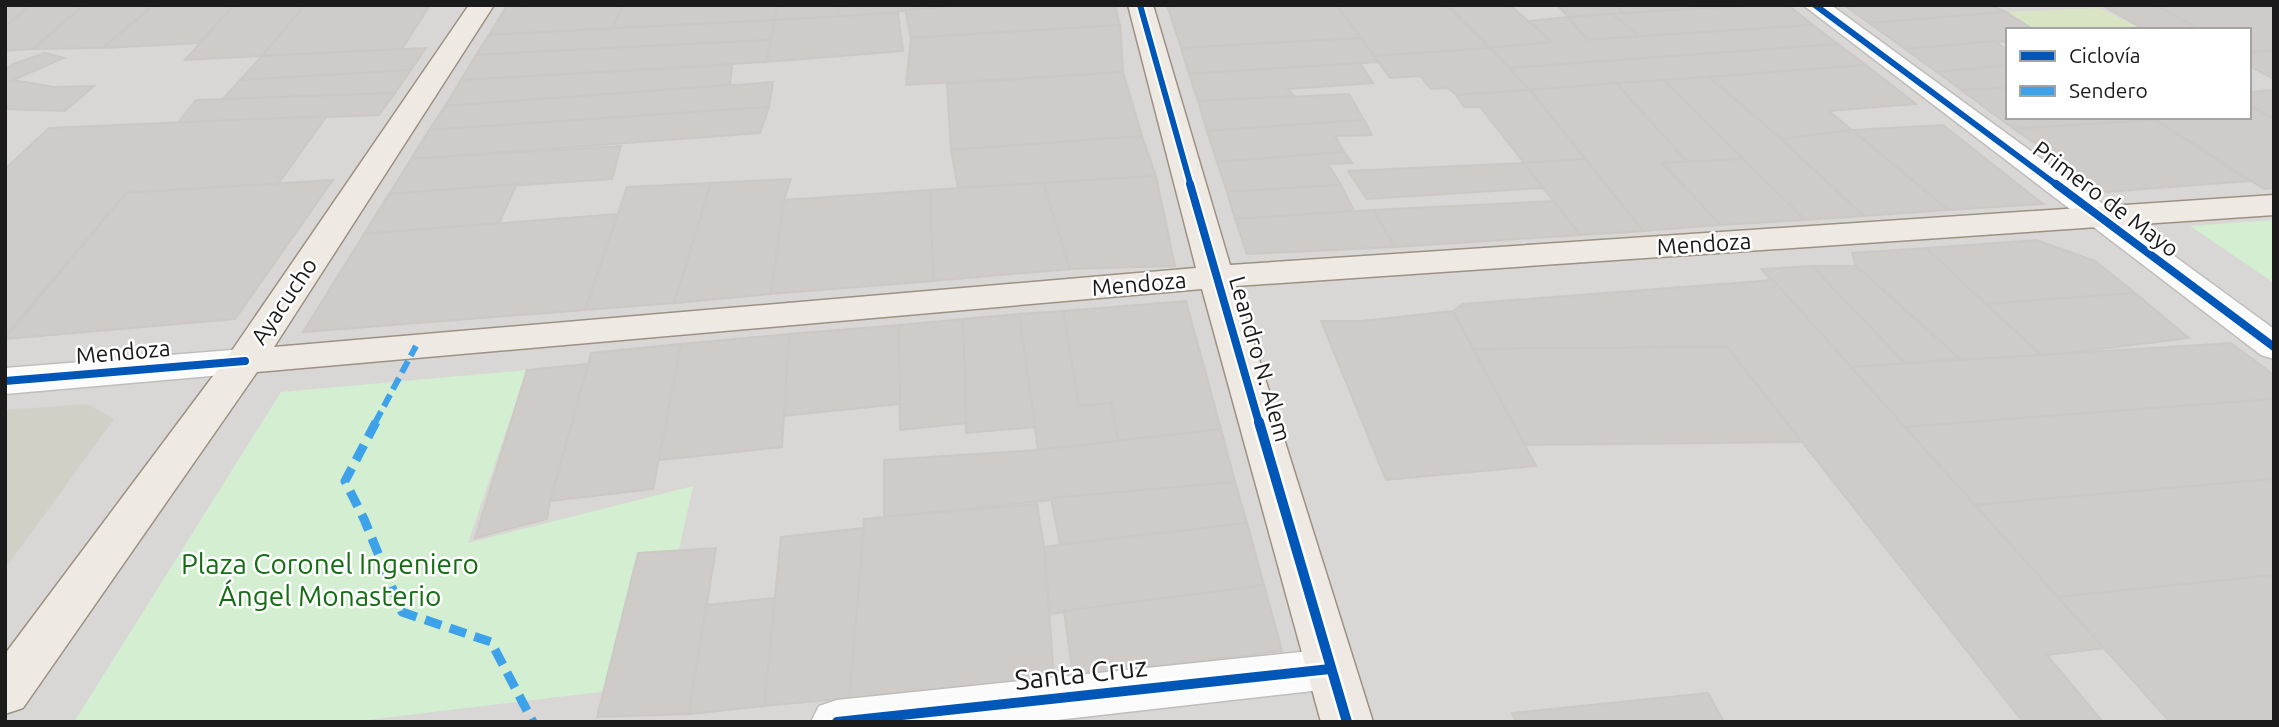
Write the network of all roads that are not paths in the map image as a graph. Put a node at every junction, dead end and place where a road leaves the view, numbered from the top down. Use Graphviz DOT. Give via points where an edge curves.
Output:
graph roads {
  1 [pos="482,5"];
  2 [pos="1140,5"];
  3 [pos="1815,5"];
  4 [pos="2274,205"];
  5 [pos="2098,218"];
  6 [pos="1216,277"];
  7 [pos="2274,347"];
  8 [pos="245,361"];
  9 [pos="5,381"];
  10 [pos="1330,669"];
  11 [pos="5,693"];
  12 [pos="837,722"];
  13 [pos="1347,722"];
  1 -- 8 [label="main road, Ayacucho"];
  2 -- 6 [label="main road, Leandro N. Alem"];
  3 -- 5 [label="street, Primero de Mayo"];
  4 -- 5 [label="main road, Mendoza"];
  5 -- 6 [label="main road, Mendoza"];
  5 -- 7 [label="street, Primero de Mayo"];
  6 -- 8 [label="main road, Mendoza"];
  6 -- 10 [label="main road, Leandro N. Alem"];
  8 -- 9 [label="street, Mendoza"];
  8 -- 11 [label="main road, Ayacucho"];
  10 -- 12 [label="street, Santa Cruz"];
  10 -- 13 [label="main road, Leandro N. Alem"];
}
